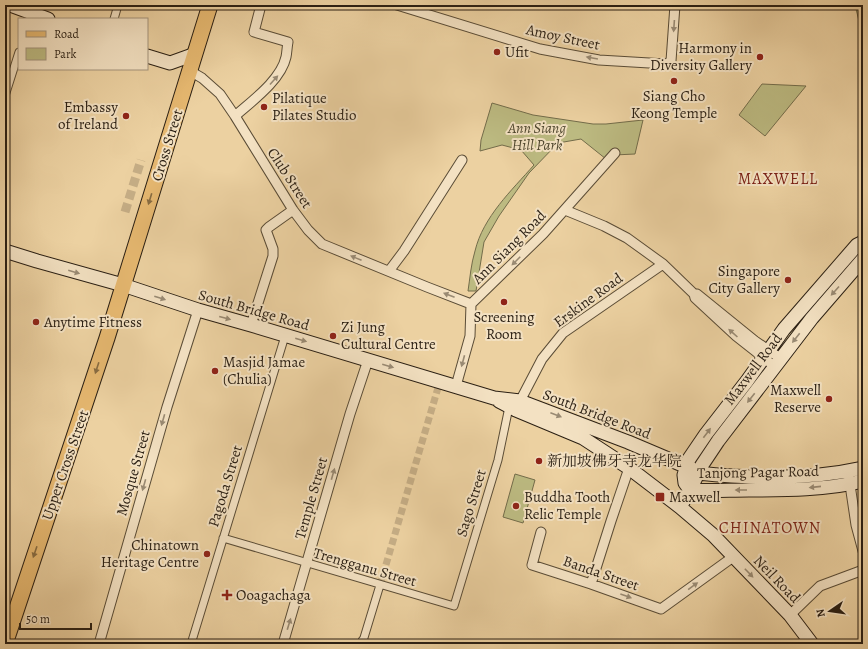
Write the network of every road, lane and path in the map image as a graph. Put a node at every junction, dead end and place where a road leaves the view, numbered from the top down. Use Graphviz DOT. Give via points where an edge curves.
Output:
graph roads {
  1 [pos="10,5"];
  2 [pos="118,5"];
  3 [pos="210,5"];
  4 [pos="261,5"];
  5 [pos="397,5"];
  6 [pos="675,5"];
  7 [pos="5,9"];
  8 [pos="31,15"];
  9 [pos="44,18"];
  10 [pos="114,18"];
  11 [pos="148,52"];
  12 [pos="195,54"];
  13 [pos="18,55"];
  14 [pos="148,56"];
  15 [pos="174,62"];
  16 [pos="190,71"];
  17 [pos="5,96"];
  18 [pos="235,116"];
  19 [pos="615,153"];
  20 [pos="462,160"];
  21 [pos="293,210"];
  22 [pos="565,210"];
  23 [pos="861,245"];
  24 [pos="5,251"];
  25 [pos="848,256"];
  26 [pos="663,264"];
  27 [pos="861,264"];
  28 [pos="389,271"];
  29 [pos="123,286"];
  30 [pos="471,304"];
  31 [pos="198,310"];
  32 [pos="252,325"];
  33 [pos="285,336"];
  34 [pos="765,354"];
  35 [pos="368,360"];
  36 [pos="777,362"];
  37 [pos="456,386"];
  38 [pos="515,406"];
  39 [pos="686,466"];
  40 [pos="629,468"];
  41 [pos="863,468"];
  42 [pos="698,473"];
  43 [pos="849,478"];
  44 [pos="863,481"];
  45 [pos="690,490"];
  46 [pos="680,507"];
  47 [pos="541,532"];
  48 [pos="223,538"];
  49 [pos="863,551"];
  50 [pos="733,557"];
  51 [pos="307,564"];
  52 [pos="863,570"];
  53 [pos="591,584"];
  54 [pos="380,585"];
  55 [pos="454,606"];
  56 [pos="790,616"];
  57 [pos="362,643"];
  58 [pos="5,644"];
  59 [pos="99,644"];
  60 [pos="191,644"];
  61 [pos="283,644"];
  62 [pos="812,644"];
  1 -- 8 [label="main road"];
  2 -- 10 [label="street"];
  3 -- 12 [label="main road, Cross Street"];
  18 -- 4 [label="street, one-way" via="271,83 286,58 288,42 254,32"];
  6 -- 5 [label="street, Amoy Street, one-way" via="671,61 666,64 599,60 540,49"];
  7 -- 8 [label="main road"];
  8 -- 9 [label="main road"];
  11 -- 15 [label="main road" via="172,59"];
  12 -- 15 [label="main road"];
  12 -- 16 [label="main road, Cross Street"];
  13 -- 17 [label="street"];
  14 -- 15 [label="main road" via="166,63"];
  16 -- 18 [label="street, Club Street" via="215,89"];
  16 -- 29 [label="main road, Cross Street, one-way"];
  18 -- 21 [label="street, Club Street"];
  19 -- 22 [label="street, Ann Siang Road"];
  20 -- 28 [label="street"];
  28 -- 21 [label="street, Club Street, one-way" via="322,244"];
  21 -- 32 [label="street" via="266,230 273,256"];
  22 -- 26 [label="street, Ann Siang Road" via="627,238"];
  22 -- 30 [label="street, Ann Siang Road, one-way"];
  23 -- 25 [label="main road, Maxwell Road"];
  24 -- 29 [label="main road, South Bridge Road, one-way"];
  25 -- 27 [label="street"];
  25 -- 34 [label="main road, Maxwell Road"];
  26 -- 34 [label="street, Ann Siang Road"];
  26 -- 38 [label="street, Erskine Road" via="563,333 542,359"];
  27 -- 36 [label="main road, Maxwell Road, one-way" via="812,318"];
  30 -- 28 [label="street, Club Street, one-way"];
  29 -- 31 [label="main road, South Bridge Road, one-way"];
  29 -- 58 [label="main road, Upper Cross Street, one-way"];
  30 -- 37 [label="street, one-way" via="470,336"];
  31 -- 32 [label="main road, South Bridge Road, one-way"];
  31 -- 59 [label="street, Mosque Street, one-way" via="166,407"];
  32 -- 33 [label="main road, South Bridge Road"];
  33 -- 35 [label="main road, South Bridge Road, one-way"];
  33 -- 48 [label="street, Pagoda Street"];
  34 -- 36 [label="street, Ann Siang Road"];
  39 -- 34 [label="main road, Maxwell Road, one-way" via="706,434"];
  35 -- 37 [label="main road, South Bridge Road, one-way"];
  51 -- 35 [label="street, Temple Street, one-way"];
  36 -- 42 [label="main road, Maxwell Road, one-way" via="718,441"];
  37 -- 38 [label="main road, South Bridge Road"];
  38 -- 39 [label="main road, South Bridge Road, one-way" via="628,442"];
  38 -- 40 [label="main road, South Bridge Road" via="583,438"];
  38 -- 55 [label="street, Sago Street"];
  39 -- 42 [label="main road, Tanjong Pagar Road"];
  39 -- 45 [label="main road, Tanjong Pagar Road" via="685,483"];
  40 -- 46 [label="main road, South Bridge Road"];
  40 -- 53 [label="street"];
  41 -- 43 [label="main road, Tanjong Pagar Road"];
  42 -- 43 [label="main road, Tanjong Pagar Road"];
  42 -- 45 [label="main road, Maxwell Road"];
  43 -- 44 [label="main road, Tanjong Pagar Road"];
  43 -- 45 [label="main road, Tanjong Pagar Road, one-way" via="780,490"];
  43 -- 49 [label="street"];
  45 -- 46 [label="main road, Maxwell Road"];
  46 -- 50 [label="main road, Neil Road" via="713,535"];
  47 -- 53 [label="street, Banda Street" via="532,565"];
  48 -- 51 [label="street, Trengganu Street"];
  48 -- 60 [label="street, Pagoda Street"];
  53 -- 50 [label="street, Banda Street, one-way" via="661,609"];
  50 -- 56 [label="main road, Neil Road, one-way"];
  51 -- 54 [label="street, Trengganu Street"];
  61 -- 51 [label="street, Temple Street, one-way"];
  52 -- 56 [label="street" via="820,586"];
  54 -- 55 [label="street, Trengganu Street"];
  54 -- 57 [label="street"];
  56 -- 62 [label="main road, Neil Road"];
}
